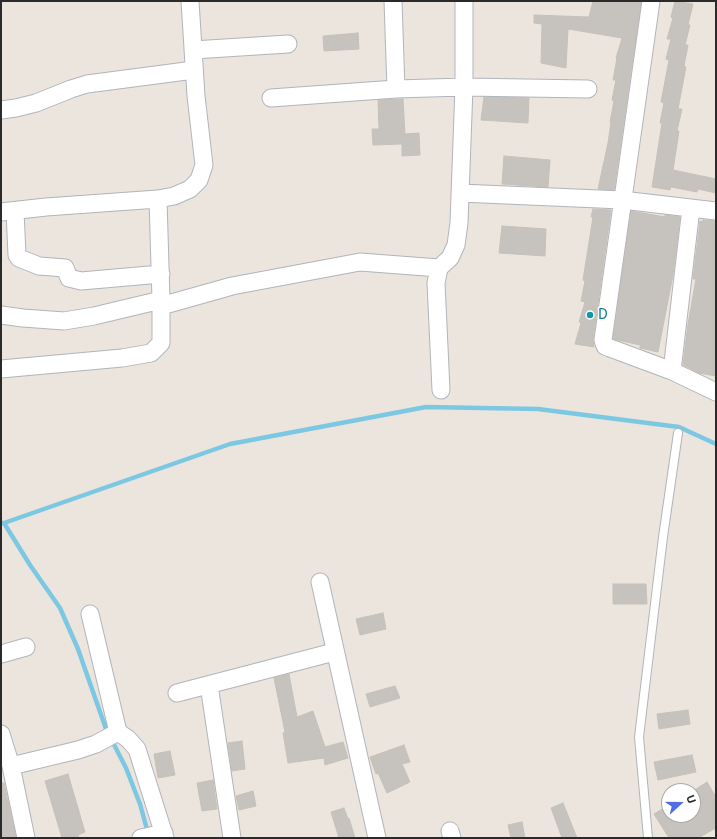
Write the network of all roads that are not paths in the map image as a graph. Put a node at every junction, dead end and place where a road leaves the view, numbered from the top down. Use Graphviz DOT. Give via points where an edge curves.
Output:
graph roads {
  1 [pos="190,1"];
  2 [pos="393,1"];
  3 [pos="464,1"];
  4 [pos="650,1"];
  5 [pos="288,44"];
  6 [pos="193,50"];
  7 [pos="194,70"];
  8 [pos="464,87"];
  9 [pos="588,89"];
  10 [pos="396,90"];
  11 [pos="271,98"];
  12 [pos="1,110"];
  13 [pos="460,193"];
  14 [pos="158,199"];
  15 [pos="622,200"];
  16 [pos="691,208"];
  17 [pos="716,211"];
  18 [pos="8,212"];
  19 [pos="439,268"];
  20 [pos="161,274"];
  21 [pos="161,303"];
  22 [pos="1,315"];
  23 [pos="1,369"];
  24 [pos="672,371"];
  25 [pos="441,390"];
  26 [pos="716,392"];
  27 [pos="678,433"];
  28 [pos="320,582"];
  29 [pos="90,614"];
  30 [pos="26,647"];
  31 [pos="334,652"];
  32 [pos="1,654"];
  33 [pos="209,685"];
  34 [pos="177,693"];
  35 [pos="115,733"];
  36 [pos="1,734"];
  37 [pos="11,766"];
  38 [pos="156,836"];
  39 [pos="26,838"];
  40 [pos="232,838"];
  41 [pos="377,838"];
  42 [pos="648,838"];
  1 -- 6 [label="street"];
  2 -- 10 [label="street"];
  3 -- 8 [label="street"];
  4 -- 15 [label="street"];
  5 -- 6 [label="street"];
  6 -- 7 [label="street"];
  7 -- 12 [label="street" via="87,84 36,103"];
  7 -- 14 [label="street" via="204,165 199,180 190,190"];
  8 -- 9 [label="street"];
  8 -- 10 [label="street"];
  8 -- 13 [label="street"];
  10 -- 11 [label="street"];
  13 -- 15 [label="street"];
  13 -- 19 [label="street" via="460,222 456,245 450,258"];
  14 -- 18 [label="street"];
  14 -- 20 [label="street"];
  15 -- 16 [label="street"];
  15 -- 24 [label="street" via="603,340 605,346"];
  16 -- 17 [label="street"];
  16 -- 24 [label="street"];
  18 -- 20 [label="street" via="19,258 39,266 65,268 69,278 80,281"];
  19 -- 21 [label="street" via="360,262 232,286"];
  19 -- 25 [label="street" via="436,283"];
  20 -- 21 [label="street"];
  21 -- 22 [label="street" via="64,321"];
  21 -- 23 [label="street" via="160,343 151,353"];
  24 -- 26 [label="street"];
  27 -- 42 [label="lane" via="639,737"];
  28 -- 31 [label="street"];
  29 -- 35 [label="street"];
  30 -- 32 [label="street"];
  31 -- 33 [label="street"];
  31 -- 41 [label="street"];
  33 -- 34 [label="street"];
  33 -- 40 [label="street"];
  35 -- 37 [label="street" via="96,744 78,750"];
  35 -- 38 [label="street" via="128,739 137,749"];
  36 -- 37 [label="street"];
  37 -- 39 [label="street"];
}
